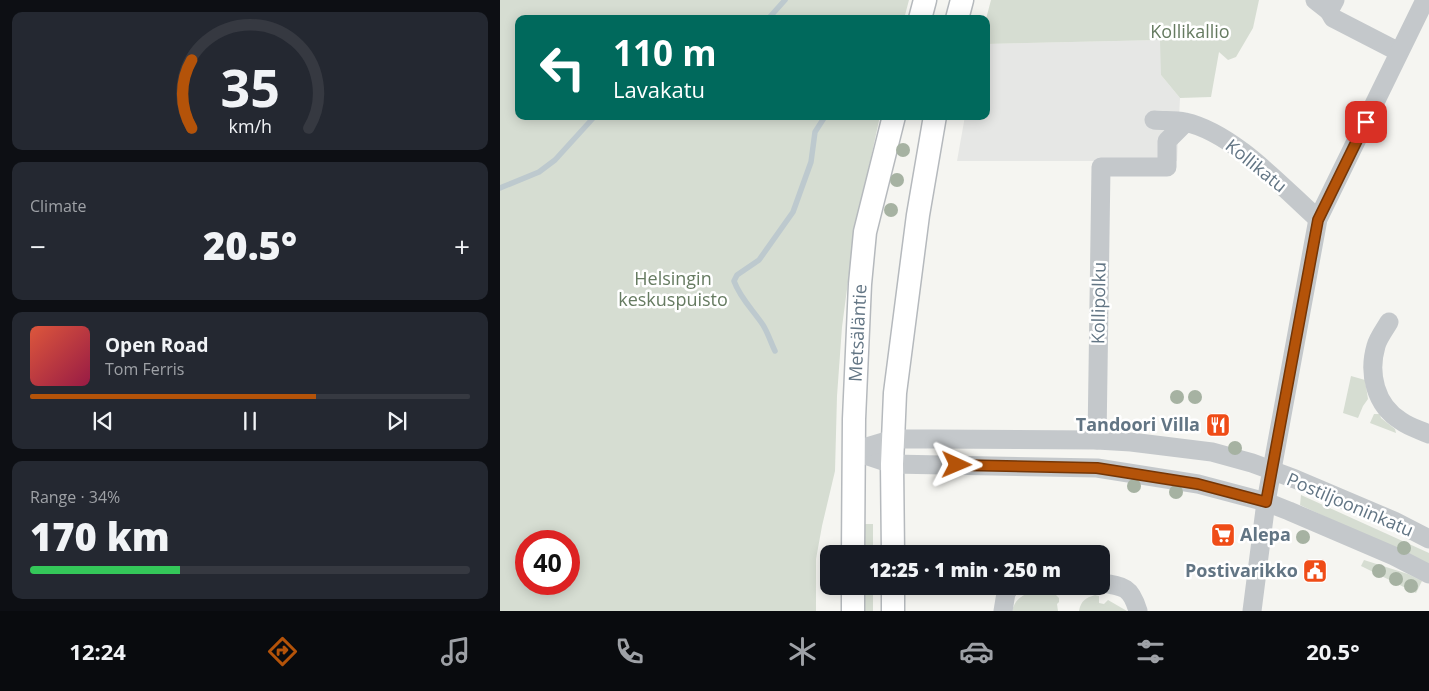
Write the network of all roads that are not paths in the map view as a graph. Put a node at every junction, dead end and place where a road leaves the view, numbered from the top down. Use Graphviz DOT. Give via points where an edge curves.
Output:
graph roads {
  1 [pos="925,0"];
  2 [pos="962,0"];
  3 [pos="1425,0"];
  4 [pos="1326,4"];
  5 [pos="921,15"];
  6 [pos="958,15"];
  7 [pos="1399,52"];
  8 [pos="893,120"];
  9 [pos="934,120"];
  10 [pos="1154,120"];
  11 [pos="1185,122"];
  12 [pos="1318,220"];
  13 [pos="1389,322"];
  14 [pos="1429,434"];
  15 [pos="893,439"];
  16 [pos="1097,440"];
  17 [pos="853,451"];
  18 [pos="892,464"];
  19 [pos="1272,471"];
  20 [pos="1266,502"];
  21 [pos="1429,539"];
  22 [pos="853,545"];
  23 [pos="893,545"];
  24 [pos="1429,574"];
  25 [pos="1110,584"];
  26 [pos="853,595"];
  27 [pos="893,595"];
  28 [pos="1006,595"];
  29 [pos="853,611"];
  30 [pos="893,611"];
  31 [pos="1003,611"];
  32 [pos="1138,611"];
  33 [pos="1252,611"];
  1 -- 5 [label="main road"];
  2 -- 6 [label="main road"];
  3 -- 7 [label="street"];
  4 -- 7 [label="street" via="1333,18"];
  7 -- 12 [label="street"];
  8 -- 17 [label="main road, Metsäläntie" via="865,232 857,322"];
  9 -- 15 [label="main road" via="900,343"];
  10 -- 11 [label="street, Kollikatu"];
  11 -- 12 [label="street, Kollikatu" via="1227,140"];
  11 -- 16 [label="street, Kollipolku" via="1167,141 1166,167 1101,167"];
  12 -- 19 [label="street"];
  13 -- 14 [label="street" via="1376,344 1373,360 1372,372 1378,395 1400,421"];
  15 -- 16 [label="street, Postiljooninkatu"];
  15 -- 17 [label="street, Postiljooninkatu"];
  15 -- 18 [label="main road"];
  16 -- 19 [label="street, Postiljooninkatu" via="1212,452"];
  17 -- 18 [label="street, Postiljooninkatu"];
  17 -- 22 [label="main road, Metsäläntie"];
  18 -- 20 [label="street, Postiljooninkatu" via="1097,468 1198,484"];
  18 -- 23 [label="main road"];
  19 -- 20 [label="street"];
  19 -- 21 [label="street, Postiljooninkatu"];
  20 -- 24 [label="street, Postiljooninkatu" via="1347,534"];
  20 -- 33 [label="street"];
  25 -- 32 [label="street" via="1130,592"];
  26 -- 29 [label="main road"];
  27 -- 30 [label="main road"];
  28 -- 31 [label="street"];
}
